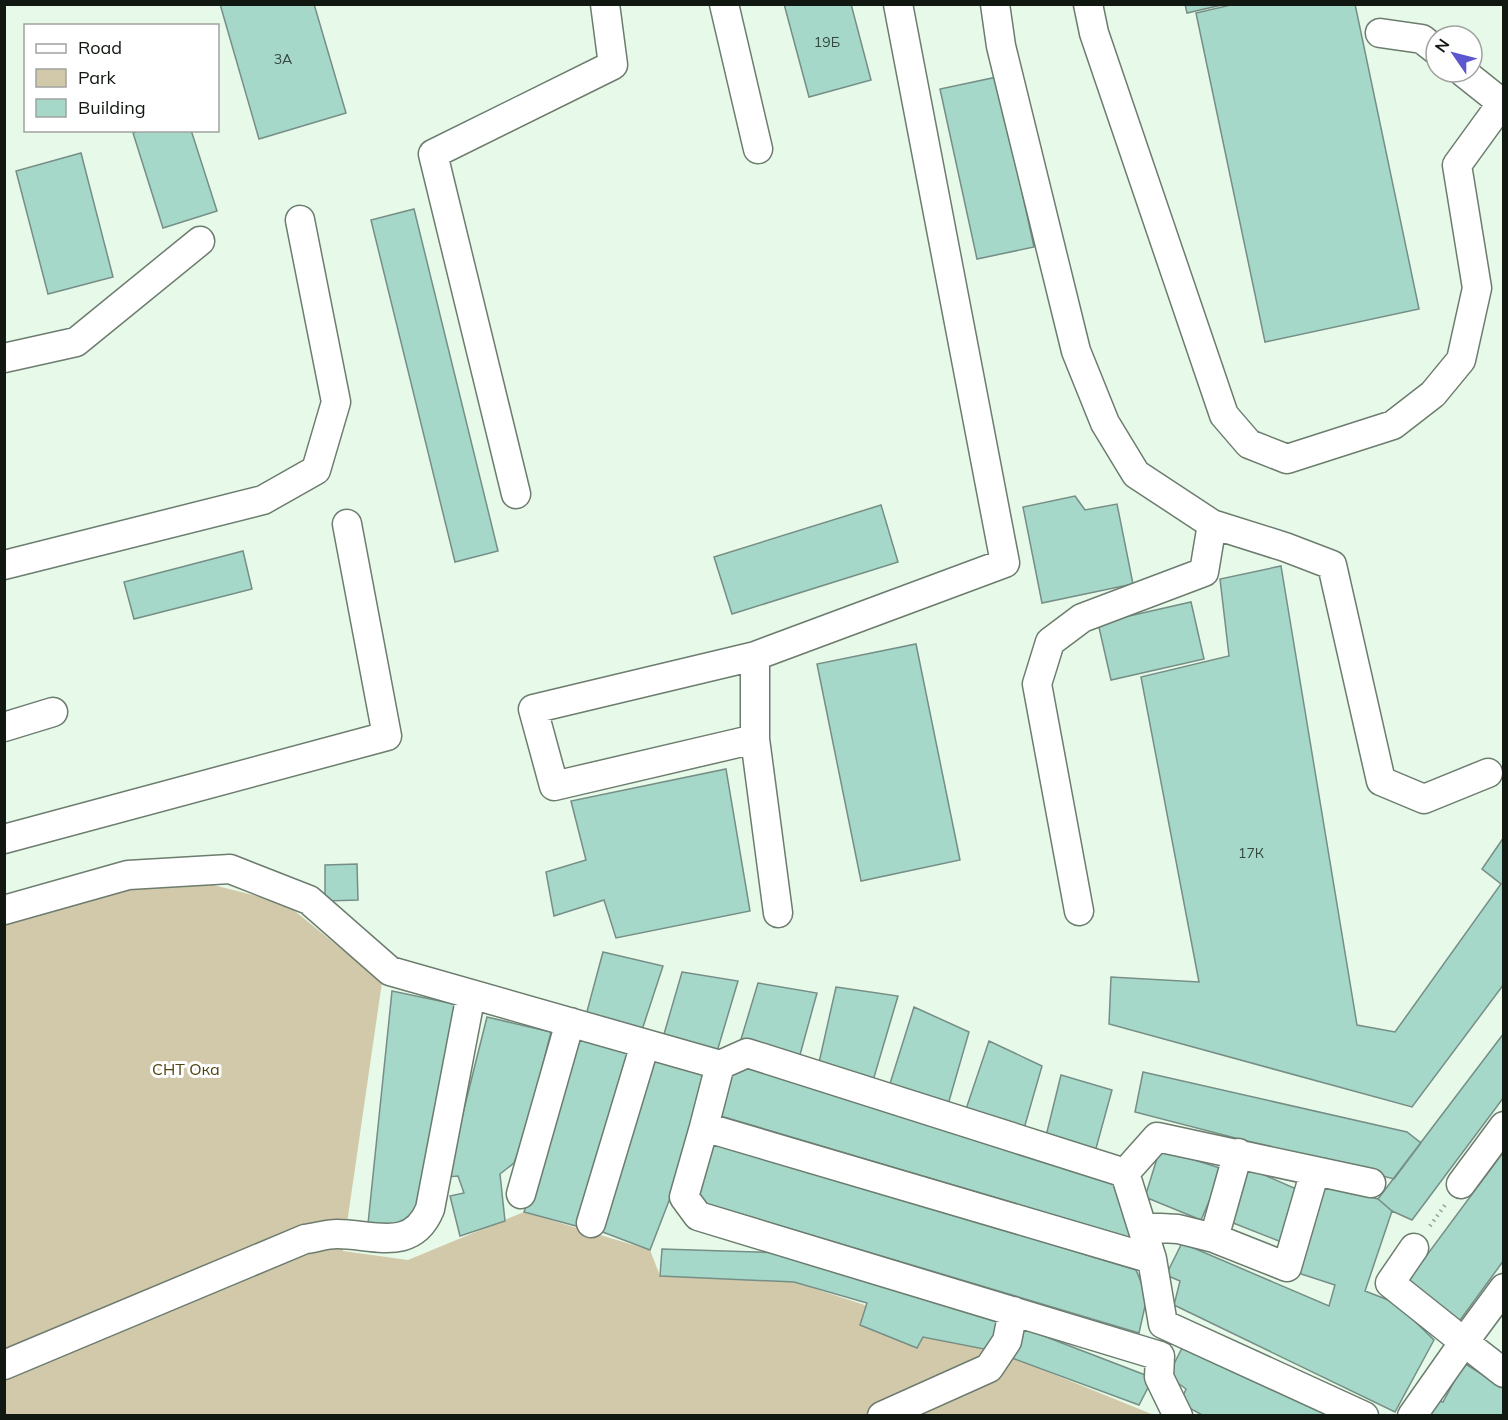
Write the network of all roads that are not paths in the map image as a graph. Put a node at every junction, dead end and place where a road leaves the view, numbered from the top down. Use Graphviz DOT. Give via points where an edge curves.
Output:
graph roads {
  1 [pos="605,4"];
  2 [pos="724,4"];
  3 [pos="898,4"];
  4 [pos="995,4"];
  5 [pos="1088,4"];
  6 [pos="1380,33"];
  7 [pos="1424,41"];
  8 [pos="1479,84"];
  9 [pos="1503,104"];
  10 [pos="758,149"];
  11 [pos="300,220"];
  12 [pos="200,241"];
  13 [pos="4,358"];
  14 [pos="516,494"];
  15 [pos="347,524"];
  16 [pos="1212,524"];
  17 [pos="4,565"];
  18 [pos="754,656"];
  19 [pos="53,712"];
  20 [pos="4,727"];
  21 [pos="755,739"];
  22 [pos="1488,773"];
  23 [pos="4,839"];
  24 [pos="4,910"];
  25 [pos="1079,911"];
  26 [pos="778,913"];
  27 [pos="471,994"];
  28 [pos="570,1023"];
  29 [pos="645,1044"];
  30 [pos="720,1065"];
  31 [pos="1503,1126"];
  32 [pos="704,1127"];
  33 [pos="1238,1153"];
  34 [pos="1315,1171"];
  35 [pos="1125,1173"];
  36 [pos="1371,1184"];
  37 [pos="1461,1184"];
  38 [pos="521,1194"];
  39 [pos="591,1223"];
  40 [pos="1142,1227"];
  41 [pos="1214,1238"];
  42 [pos="1414,1248"];
  43 [pos="1152,1259"];
  44 [pos="1503,1288"];
  45 [pos="1013,1311"];
  46 [pos="1163,1324"];
  47 [pos="1464,1342"];
  48 [pos="1160,1356"];
  49 [pos="4,1365"];
  50 [pos="1503,1373"];
  51 [pos="882,1416"];
  52 [pos="1178,1416"];
  53 [pos="1364,1416"];
  54 [pos="1412,1416"];
  1 -- 14 [label="lane" via="613,65 433,154"];
  2 -- 10 [label="lane"];
  3 -- 18 [label="lane" via="1005,563"];
  4 -- 16 [label="lane" via="1001,46 1076,351 1105,423 1136,474"];
  5 -- 9 [label="lane" via="1094,33 1224,415 1249,444 1287,459 1393,424 1433,394 1461,360 1477,288 1457,165"];
  6 -- 7 [label="lane"];
  8 -- 9 [label="lane"];
  11 -- 17 [label="lane" via="336,402 315,470 263,500"];
  12 -- 13 [label="lane" via="76,342"];
  15 -- 23 [label="lane" via="387,736"];
  16 -- 22 [label="lane" via="1332,565 1380,782 1424,799"];
  16 -- 25 [label="lane" via="1204,572 1082,618 1050,642 1037,684"];
  18 -- 21 [label="lane"];
  18 -- 21 [label="lane" via="533,709 554,786"];
  19 -- 20 [label="lane"];
  21 -- 26 [label="lane"];
  24 -- 27 [label="lane" via="128,875 230,869 309,900 390,970"];
  27 -- 28 [label="lane"];
  27 -- 49 [label="lane" via="430,1209 424,1223 411,1233 390,1239 336,1234 305,1239"];
  28 -- 29 [label="lane"];
  28 -- 38 [label="lane"];
  29 -- 30 [label="lane"];
  29 -- 39 [label="lane"];
  30 -- 32 [label="lane"];
  30 -- 35 [label="lane" via="747,1053"];
  31 -- 37 [label="lane"];
  32 -- 43 [label="lane"];
  32 -- 45 [label="lane" via="684,1197 698,1216"];
  33 -- 34 [label="lane"];
  33 -- 35 [label="lane" via="1157,1137"];
  33 -- 41 [label="lane"];
  34 -- 36 [label="lane"];
  34 -- 41 [label="lane" via="1287,1267"];
  35 -- 40 [label="lane"];
  40 -- 41 [label="lane" via="1178,1229"];
  40 -- 43 [label="lane"];
  42 -- 47 [label="lane" via="1390,1283"];
  43 -- 46 [label="lane"];
  44 -- 47 [label="lane"];
  45 -- 48 [label="lane"];
  45 -- 51 [label="lane" via="1007,1341 988,1368"];
  46 -- 48 [label="lane"];
  46 -- 53 [label="lane"];
  47 -- 50 [label="lane"];
  47 -- 54 [label="lane"];
  48 -- 52 [label="lane" via="1159,1377"];
}
